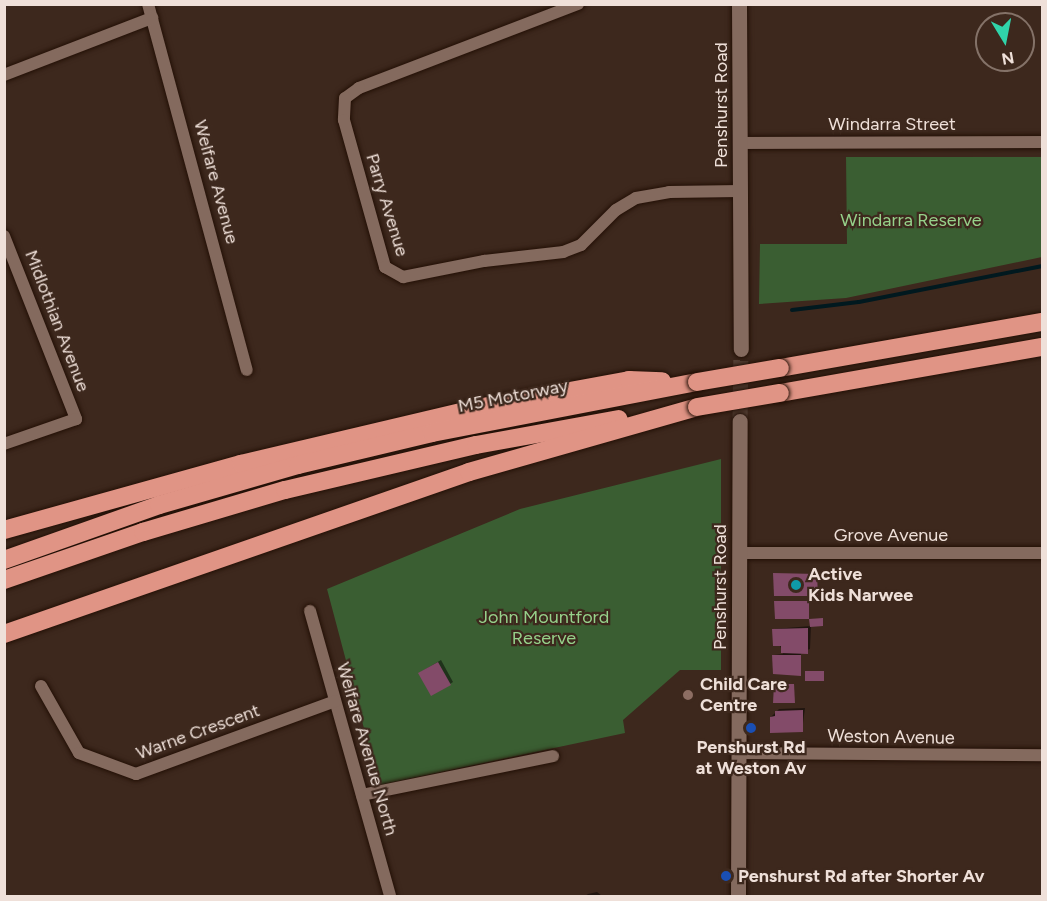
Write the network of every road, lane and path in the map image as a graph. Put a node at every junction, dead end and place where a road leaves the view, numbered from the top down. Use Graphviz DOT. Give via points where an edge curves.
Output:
graph roads {
  1 [pos="148,4"];
  2 [pos="578,4"];
  3 [pos="740,4"];
  4 [pos="152,18"];
  5 [pos="4,75"];
  6 [pos="1042,142"];
  7 [pos="741,143"];
  8 [pos="740,191"];
  9 [pos="4,236"];
  10 [pos="1042,322"];
  11 [pos="1042,347"];
  12 [pos="741,349"];
  13 [pos="247,370"];
  14 [pos="697,382"];
  15 [pos="698,407"];
  16 [pos="740,421"];
  17 [pos="4,444"];
  18 [pos="4,530"];
  19 [pos="1042,553"];
  20 [pos="739,554"];
  21 [pos="4,560"];
  22 [pos="4,580"];
  23 [pos="310,611"];
  24 [pos="74,612"];
  25 [pos="4,634"];
  26 [pos="4,639"];
  27 [pos="40,686"];
  28 [pos="335,701"];
  29 [pos="739,753"];
  30 [pos="1042,755"];
  31 [pos="553,756"];
  32 [pos="362,795"];
  33 [pos="390,897"];
  34 [pos="738,897"];
  1 -- 4 [label="street, Welfare Avenue"];
  2 -- 8 [label="street, Parry Avenue" via="359,88 345,98 344,120 385,267 403,277 484,261 563,252 581,245 616,210 636,198 669,192"];
  3 -- 7 [label="street, Penshurst Road"];
  4 -- 5 [label="street"];
  4 -- 13 [label="street, Welfare Avenue"];
  6 -- 7 [label="street, Windarra Street"];
  7 -- 8 [label="street, Penshurst Road"];
  8 -- 12 [label="street, Penshurst Road"];
  9 -- 17 [label="street, Midlothian Avenue" via="76,420"];
  10 -- 14 [label="highway, M5 Motorway, bridge"];
  11 -- 15 [label="highway, bridge"];
  14 -- 18 [label="highway" via="629,380 477,408 241,464"];
  14 -- 21 [label="highway, M5 Motorway" via="432,433 298,465 159,505"];
  15 -- 22 [label="highway" via="487,442 285,490 142,532"];
  15 -- 24 [label="highway" via="469,471"];
  16 -- 20 [label="street, Penshurst Road"];
  19 -- 20 [label="street, Grove Avenue"];
  20 -- 29 [label="street, Penshurst Road"];
  23 -- 28 [label="street, Welfare Avenue North"];
  24 -- 25 [label="highway"];
  24 -- 26 [label="highway"];
  27 -- 28 [label="street, Warne Crescent" via="79,753 136,774"];
  28 -- 32 [label="street, Welfare Avenue North"];
  29 -- 30 [label="street, Weston Avenue"];
  29 -- 34 [label="street, Penshurst Road"];
  31 -- 32 [label="street"];
  32 -- 33 [label="street, Welfare Avenue North"];
}
